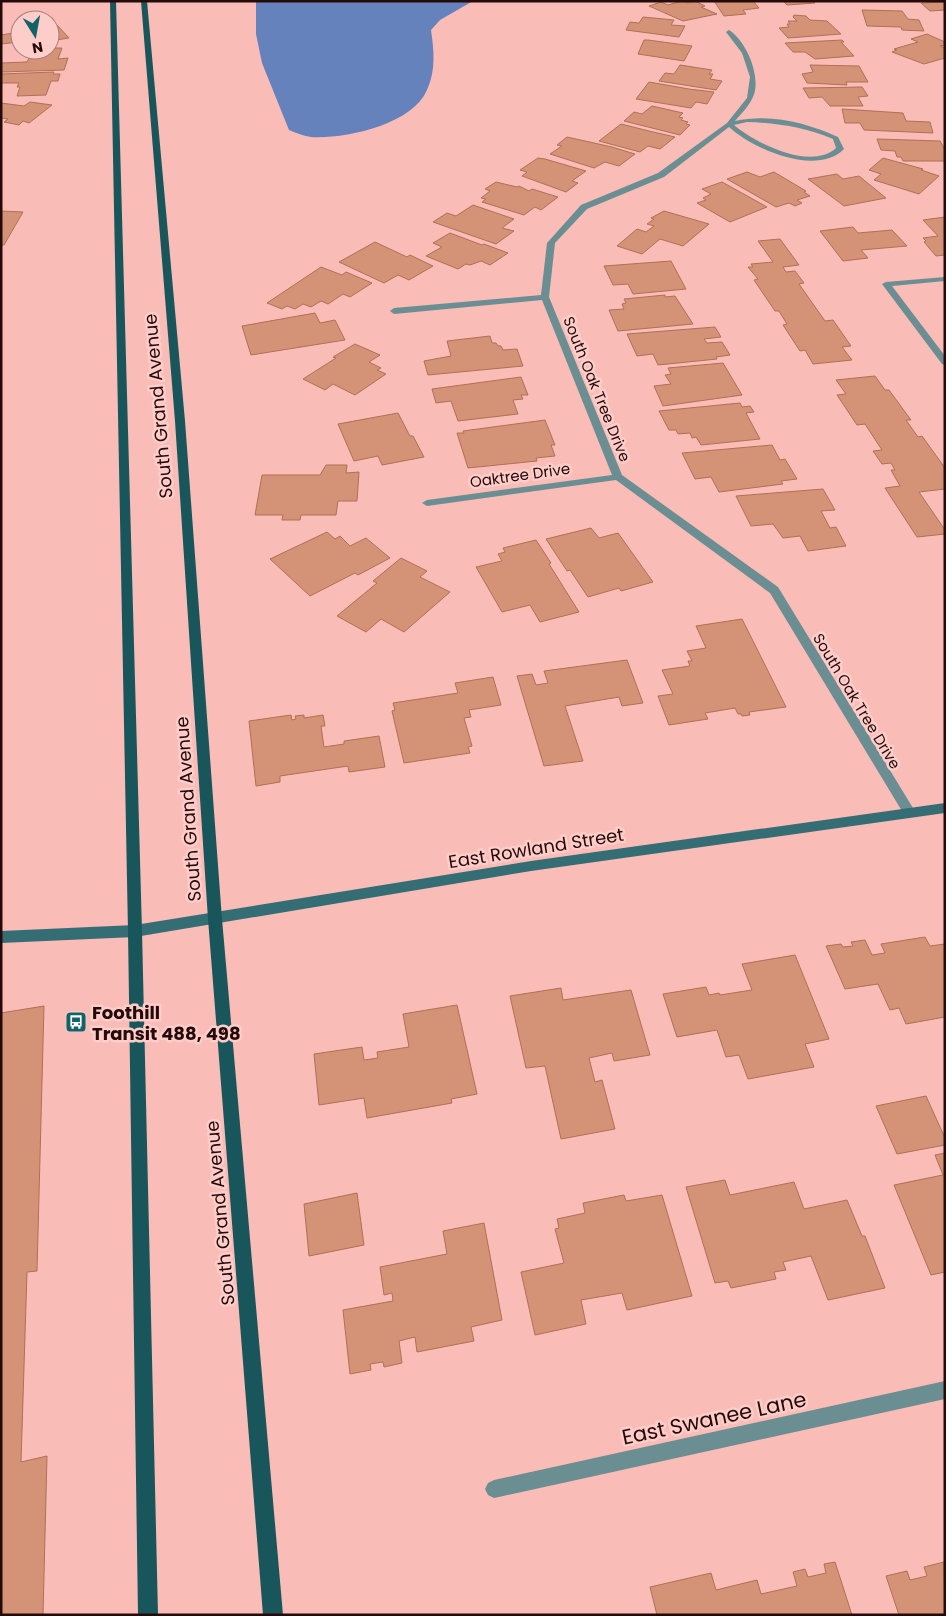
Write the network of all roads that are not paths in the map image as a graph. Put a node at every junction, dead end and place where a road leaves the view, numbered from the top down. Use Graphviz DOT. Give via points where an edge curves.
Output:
graph roads {
  1 [pos="113,1"];
  2 [pos="144,1"];
  3 [pos="729,32"];
  4 [pos="729,124"];
  5 [pos="945,278"];
  6 [pos="545,297"];
  7 [pos="394,311"];
  8 [pos="945,362"];
  9 [pos="618,477"];
  10 [pos="427,503"];
  11 [pos="945,808"];
  12 [pos="909,812"];
  13 [pos="215,919"];
  14 [pos="135,931"];
  15 [pos="1,937"];
  16 [pos="945,1390"];
  17 [pos="494,1489"];
  18 [pos="148,1615"];
  19 [pos="273,1615"];
  1 -- 14 [label="main road, South Grand Avenue"];
  2 -- 13 [label="main road, South Grand Avenue" via="180,421"];
  3 -- 4 [label="street, South Oak Tree Drive" via="745,53 753,77 750,98"];
  4 -- 4 [label="street" via="756,144 781,153 812,158 832,156 840,149 836,138 801,125 747,120"];
  4 -- 6 [label="street, South Oak Tree Drive" via="661,175 584,207 551,242"];
  5 -- 8 [label="street" via="886,284"];
  6 -- 7 [label="street"];
  6 -- 9 [label="street, South Oak Tree Drive"];
  9 -- 10 [label="street, Oaktree Drive"];
  9 -- 12 [label="street, South Oak Tree Drive" via="774,590"];
  11 -- 12 [label="main road, East Rowland Street"];
  12 -- 13 [label="main road, East Rowland Street" via="531,866"];
  13 -- 14 [label="main road, East Rowland Street"];
  13 -- 19 [label="main road, South Grand Avenue"];
  14 -- 15 [label="main road, East Rowland Street"];
  14 -- 18 [label="main road, South Grand Avenue"];
  16 -- 17 [label="street, East Swanee Lane"];
}
